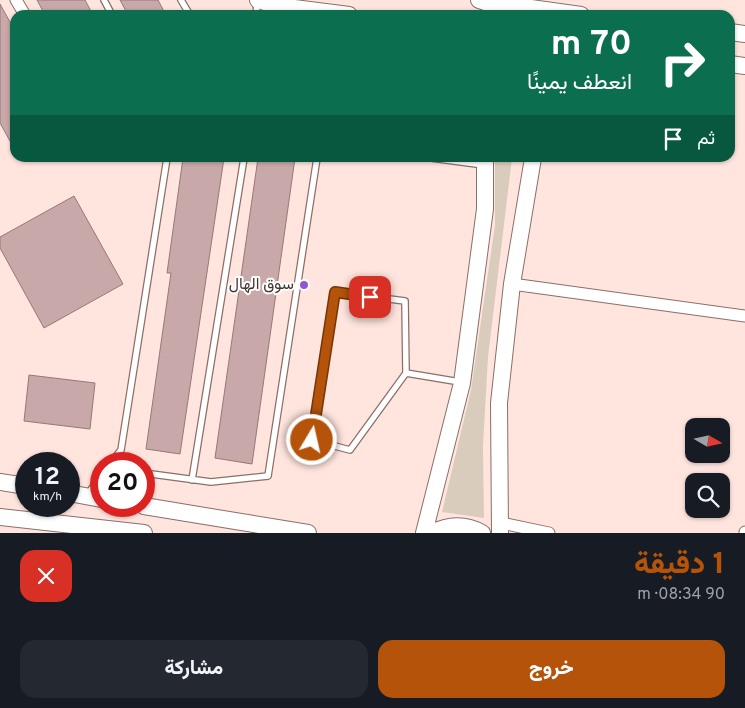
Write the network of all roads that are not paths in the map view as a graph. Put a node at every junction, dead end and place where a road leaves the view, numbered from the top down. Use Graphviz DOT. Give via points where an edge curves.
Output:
graph roads {
  1 [pos="257,0"];
  2 [pos="479,0"];
  3 [pos="310,10"];
  4 [pos="499,10"];
  5 [pos="504,10"];
  6 [pos="530,10"];
  7 [pos="166,162"];
  8 [pos="243,162"];
  9 [pos="315,162"];
  10 [pos="484,162"];
  11 [pos="532,162"];
  12 [pos="512,284"];
  13 [pos="745,316"];
  14 [pos="406,373"];
  15 [pos="462,383"];
  16 [pos="119,452"];
  17 [pos="155,475"];
  18 [pos="192,480"];
  19 [pos="0,482"];
  20 [pos="15,484"];
  21 [pos="155,508"];
  22 [pos="0,516"];
  23 [pos="500,528"];
  24 [pos="112,530"];
  25 [pos="144,533"];
  26 [pos="308,533"];
  27 [pos="424,533"];
  28 [pos="431,533"];
  29 [pos="482,533"];
  30 [pos="549,533"];
  1 -- 3 [label="main road"];
  2 -- 4 [label="main road"];
  5 -- 6 [label="main road" via="517,6"];
  7 -- 16 [label="lane"];
  8 -- 18 [label="lane"];
  9 -- 18 [label="lane" via="268,476 210,482"];
  10 -- 15 [label="main road" via="485,209"];
  11 -- 12 [label="main road"];
  12 -- 13 [label="street"];
  12 -- 23 [label="main road" via="499,403"];
  14 -- 14 [label="lane" via="350,450 312,440 335,292 405,301"];
  14 -- 15 [label="lane"];
  15 -- 27 [label="main road"];
  17 -- 18 [label="lane"];
  19 -- 20 [label="main road"];
  21 -- 26 [label="main road"];
  22 -- 24 [label="main road"];
  23 -- 30 [label="street"];
  24 -- 25 [label="main road"];
  28 -- 29 [label="main road" via="449,525 472,527"];
}
